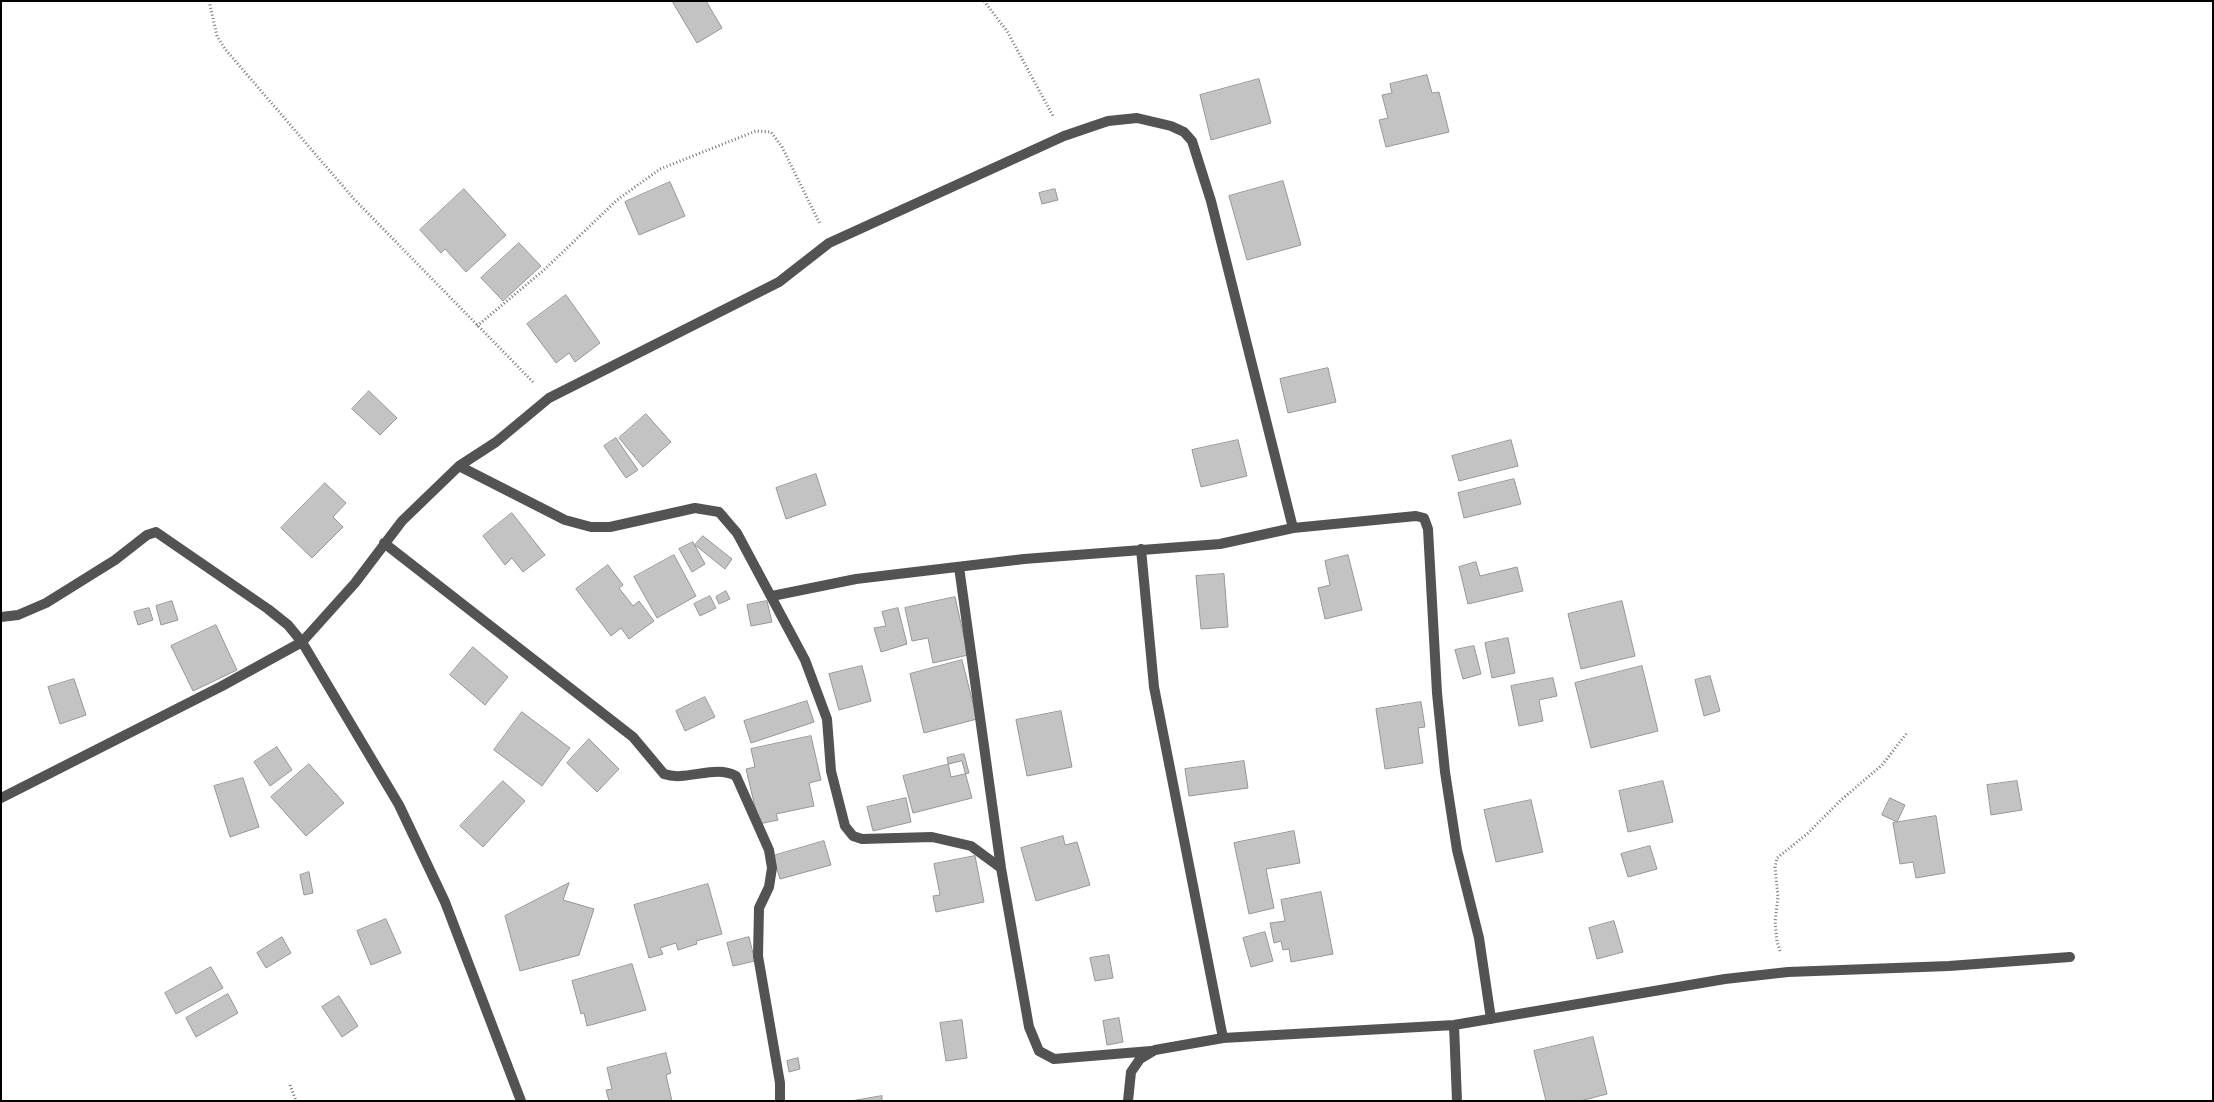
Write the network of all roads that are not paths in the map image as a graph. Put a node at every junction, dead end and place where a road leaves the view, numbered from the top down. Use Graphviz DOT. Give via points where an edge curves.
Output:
graph roads {
  1 [pos="459,466"];
  2 [pos="1293,528"];
  3 [pos="384,543"];
  4 [pos="1141,549"];
  5 [pos="959,567"];
  6 [pos="772,596"];
  7 [pos="1,617"];
  8 [pos="302,642"];
  9 [pos="1,798"];
  10 [pos="1001,868"];
  11 [pos="2070,957"];
  12 [pos="1491,1019"];
  13 [pos="1454,1025"];
  14 [pos="1223,1038"];
  15 [pos="1155,1050"];
  16 [pos="521,1101"];
  17 [pos="780,1101"];
  18 [pos="1128,1101"];
  19 [pos="1457,1101"];
  1 -- 2 [label="street" via="496,442 549,398 779,282 829,242 1064,136 1108,121 1137,118 1171,126 1184,132 1192,141 1211,201"];
  1 -- 3 [label="street"];
  1 -- 6 [label="street" via="565,520 591,527 610,527 695,508 719,512 737,533"];
  2 -- 4 [label="street" via="1220,544"];
  2 -- 12 [label="street" via="1416,516 1424,518 1428,529 1445,772 1457,850 1479,938"];
  3 -- 8 [label="street" via="355,582"];
  3 -- 17 [label="street" via="633,737 664,774 727,773 736,776 769,850 772,868 769,887 759,908 758,956 780,1083"];
  4 -- 5 [label="street"];
  4 -- 14 [label="street" via="1154,687"];
  5 -- 6 [label="street" via="856,579"];
  5 -- 10 [label="street"];
  6 -- 10 [label="street" via="805,660 827,719 831,771 849,831 862,840 932,837 971,846"];
  7 -- 8 [label="street" via="18,615 46,603 115,560 147,534 156,532 268,609"];
  8 -- 9 [label="street"];
  8 -- 16 [label="street" via="404,814 445,902"];
  10 -- 15 [label="street" via="1029,1027 1039,1051 1054,1060"];
  11 -- 12 [label="street" via="1949,966 1788,972 1725,979"];
  12 -- 13 [label="street"];
  13 -- 14 [label="street"];
  13 -- 19 [label="street"];
  14 -- 15 [label="street"];
  15 -- 18 [label="street" via="1140,1059 1131,1072"];
}
